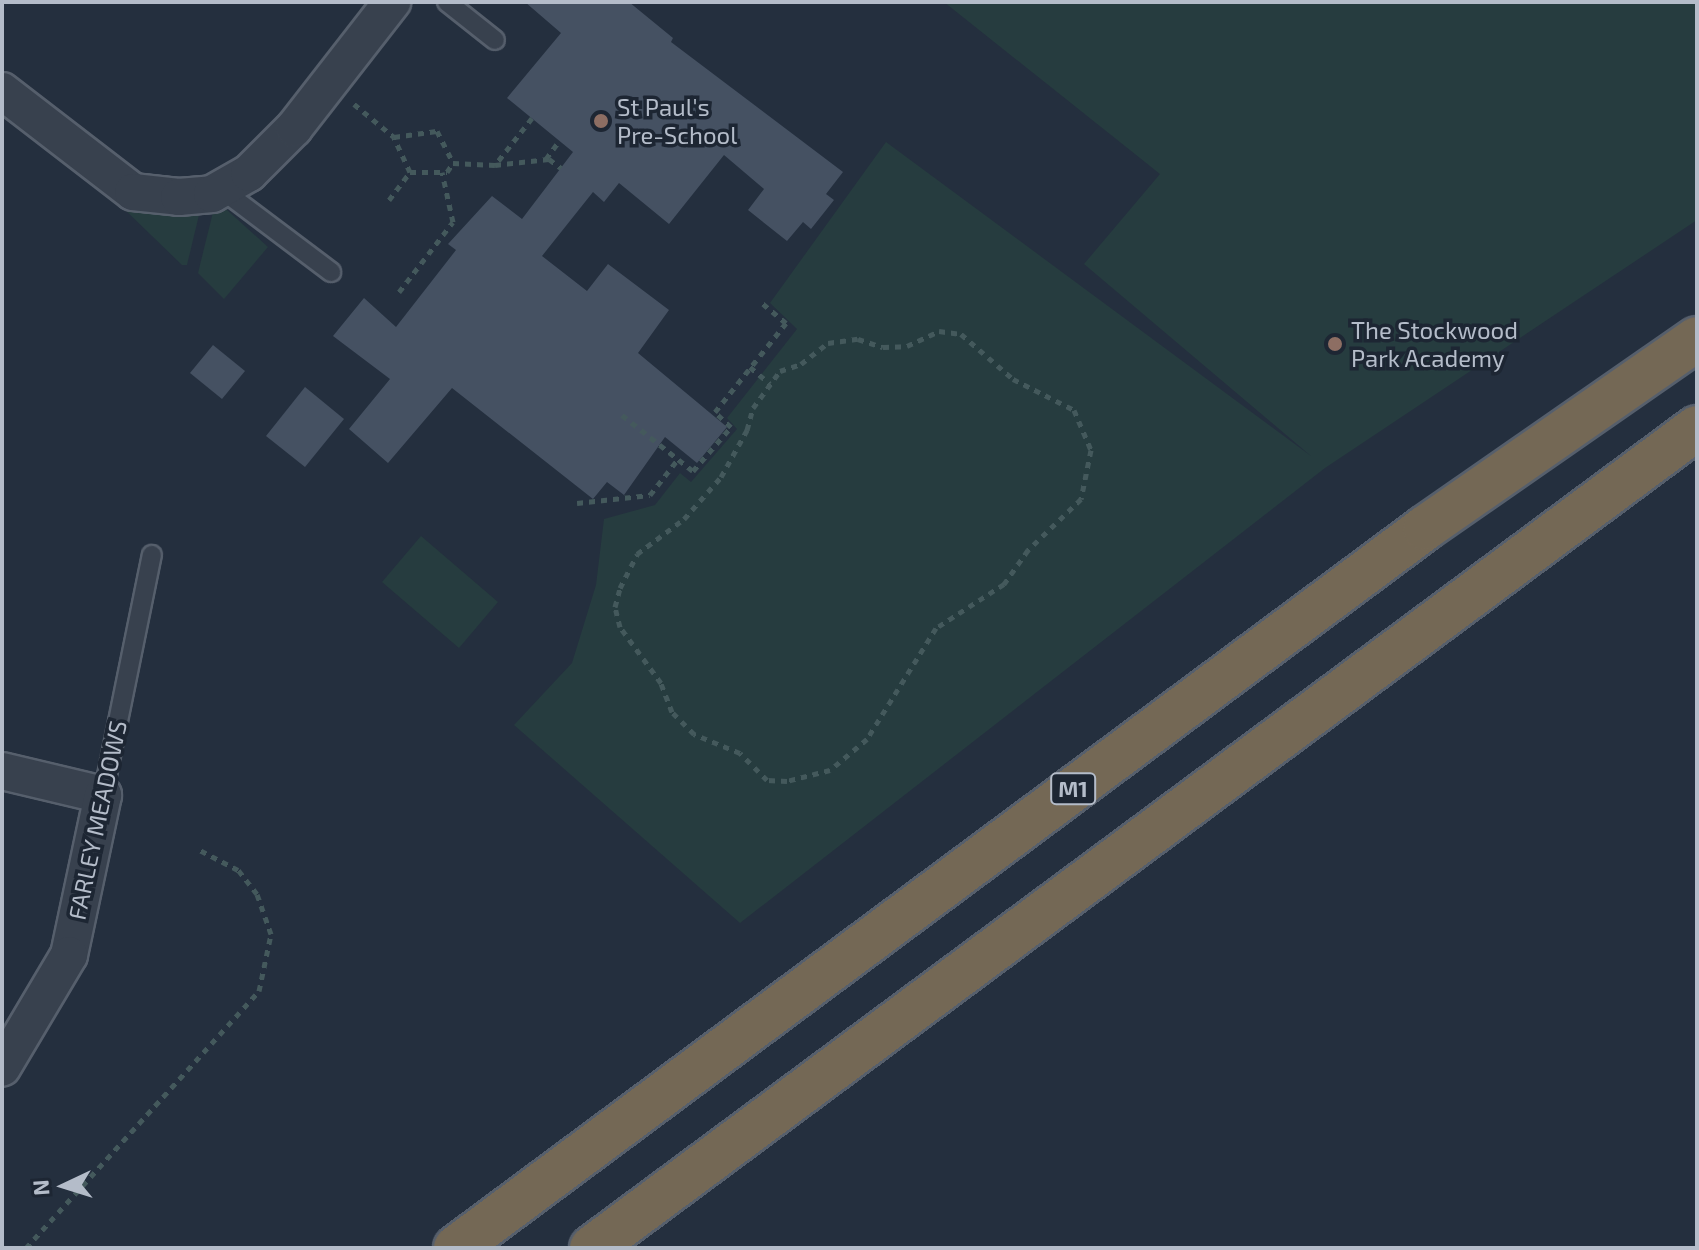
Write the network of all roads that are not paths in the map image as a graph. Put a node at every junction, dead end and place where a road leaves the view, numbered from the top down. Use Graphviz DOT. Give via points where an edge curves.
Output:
graph roads {
  1 [pos="392,2"];
  2 [pos="447,2"];
  3 [pos="495,40"];
  4 [pos="2,91"];
  5 [pos="221,189"];
  6 [pos="331,272"];
  7 [pos="1697,339"];
  8 [pos="1697,428"];
  9 [pos="152,555"];
  10 [pos="2,771"];
  11 [pos="103,795"];
  12 [pos="2,1068"];
  13 [pos="456,1248"];
  14 [pos="592,1248"];
  1 -- 5 [label="street" via="294,128 249,173"];
  2 -- 3 [label="lane"];
  4 -- 5 [label="street" via="133,192 179,197"];
  5 -- 6 [label="lane"];
  7 -- 13 [label="highway, M1" via="1425,528"];
  8 -- 14 [label="highway"];
  9 -- 11 [label="lane, FARLEY MEADOWS"];
  10 -- 11 [label="street"];
  11 -- 12 [label="street, FARLEY MEADOWS" via="69,955"];
}
